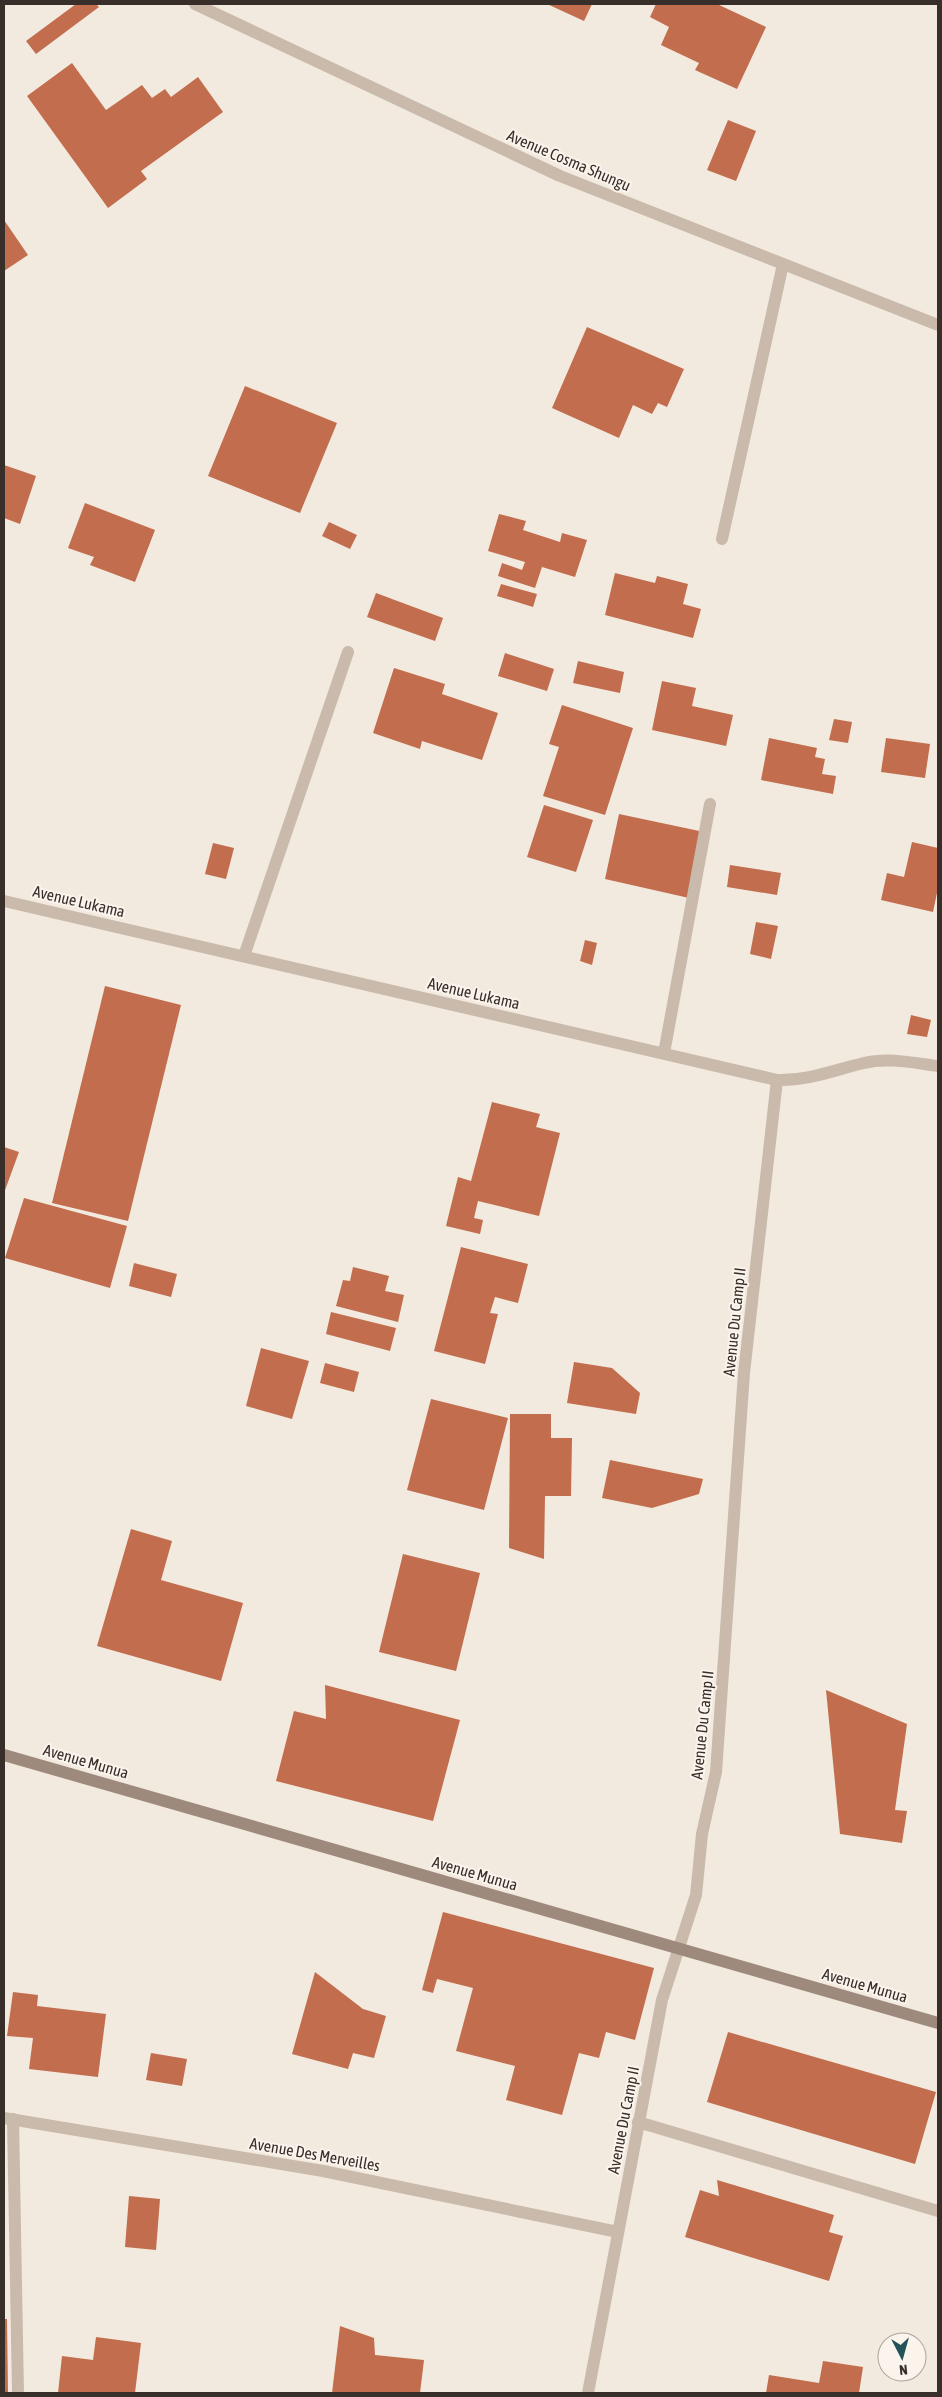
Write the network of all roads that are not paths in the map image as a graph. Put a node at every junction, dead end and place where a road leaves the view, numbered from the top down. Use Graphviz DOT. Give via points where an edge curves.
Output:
graph roads {
  1 [pos="195,4"];
  2 [pos="782,264"];
  3 [pos="938,325"];
  4 [pos="722,539"];
  5 [pos="348,652"];
  6 [pos="710,804"];
  7 [pos="4,901"];
  8 [pos="244,956"];
  9 [pos="664,1053"];
  10 [pos="938,1066"];
  11 [pos="777,1080"];
  12 [pos="4,1755"];
  13 [pos="677,1948"];
  14 [pos="938,2023"];
  15 [pos="8,2118"];
  16 [pos="638,2122"];
  17 [pos="938,2211"];
  18 [pos="618,2232"];
  19 [pos="18,2393"];
  20 [pos="588,2393"];
  1 -- 2 [label="street, Avenue Cosma Shungu" via="560,176"];
  2 -- 3 [label="street, Avenue Cosma Shungu"];
  2 -- 4 [label="street"];
  5 -- 8 [label="street"];
  6 -- 9 [label="street"];
  7 -- 8 [label="street, Avenue Lukama"];
  8 -- 9 [label="street, Avenue Lukama"];
  9 -- 11 [label="street, Avenue Lukama"];
  10 -- 11 [label="street, Avenue Lukama" via="897,1060 866,1062 798,1080"];
  11 -- 13 [label="street, Avenue Du Camp II" via="744,1373 716,1772 702,1834 696,1895"];
  12 -- 13 [label="main road, Avenue Munua"];
  13 -- 14 [label="main road, Avenue Munua"];
  13 -- 16 [label="street, Avenue Du Camp II" via="662,2000"];
  15 -- 18 [label="street, Avenue Des Merveilles" via="322,2171"];
  15 -- 19 [label="street"];
  16 -- 17 [label="street"];
  16 -- 18 [label="street, Avenue Du Camp II"];
  18 -- 20 [label="street, Avenue Du Camp II"];
}
